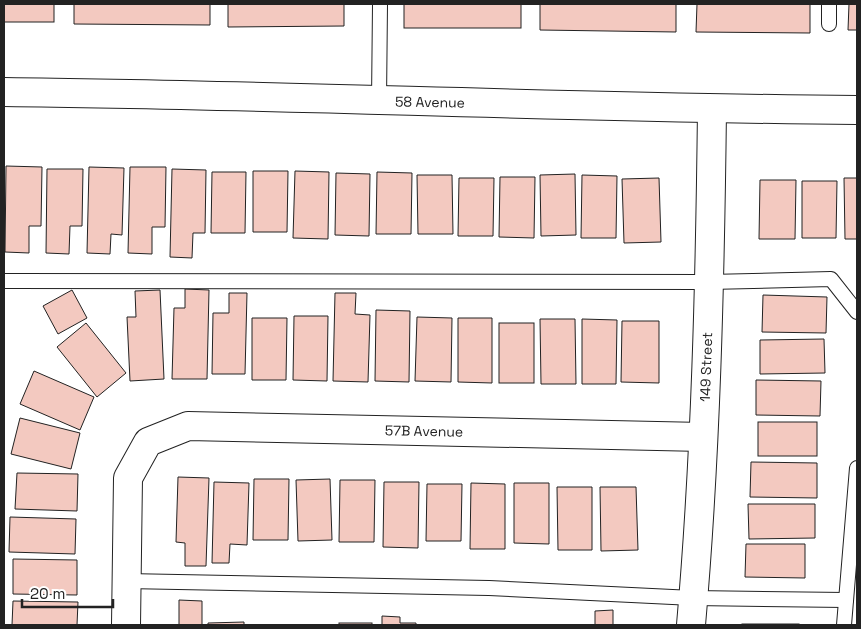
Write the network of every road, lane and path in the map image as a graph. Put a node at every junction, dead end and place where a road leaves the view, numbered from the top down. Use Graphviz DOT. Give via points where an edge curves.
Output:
graph roads {
  1 [pos="380,4"];
  2 [pos="829,4"];
  3 [pos="829,24"];
  4 [pos="4,92"];
  5 [pos="379,101"];
  6 [pos="712,109"];
  7 [pos="857,110"];
  8 [pos="4,281"];
  9 [pos="709,282"];
  10 [pos="857,312"];
  11 [pos="703,437"];
  12 [pos="857,468"];
  13 [pos="126,581"];
  14 [pos="693,598"];
  15 [pos="846,600"];
  16 [pos="126,625"];
  17 [pos="691,625"];
  18 [pos="844,625"];
  1 -- 5 [label="lane"];
  2 -- 3 [label="lane"];
  4 -- 5 [label="street, 58 Avenue"];
  5 -- 6 [label="street, 58 Avenue"];
  6 -- 7 [label="street, 58 Avenue"];
  6 -- 9 [label="street, 149 Street"];
  8 -- 9 [label="lane"];
  9 -- 10 [label="lane" via="831,279"];
  9 -- 11 [label="street, 149 Street"];
  11 -- 13 [label="street, 57B Avenue" via="188,426 148,442 128,478"];
  11 -- 14 [label="street, 149 Street"];
  12 -- 15 [label="lane"];
  13 -- 14 [label="lane" via="489,588"];
  13 -- 16 [label="street"];
  14 -- 15 [label="lane"];
  14 -- 17 [label="street, 149 Street"];
  15 -- 18 [label="lane"];
}
